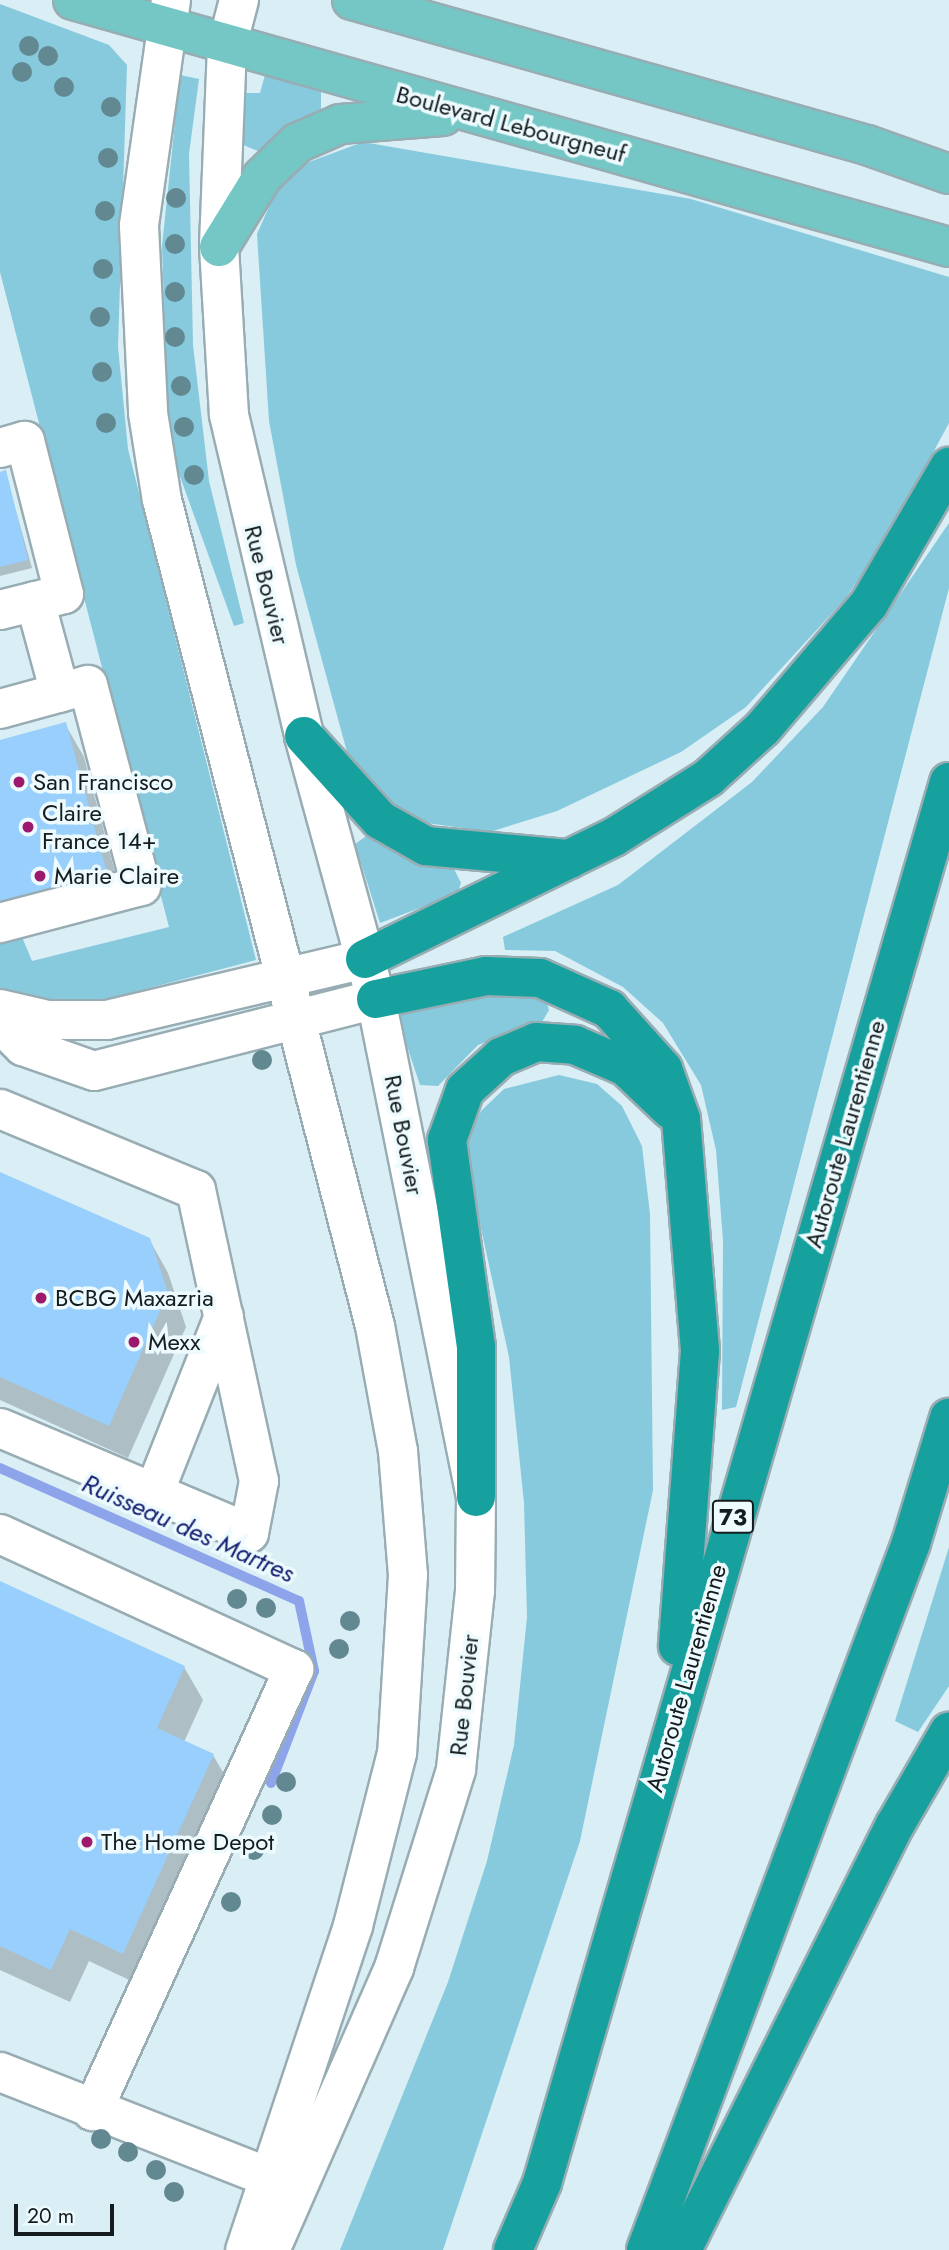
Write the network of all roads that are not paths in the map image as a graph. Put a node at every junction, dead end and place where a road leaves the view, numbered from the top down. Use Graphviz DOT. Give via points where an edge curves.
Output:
graph roads {
  1 [pos="73,0"];
  2 [pos="239,0"];
  3 [pos="352,0"];
  4 [pos="167,15"];
  5 [pos="227,46"];
  6 [pos="466,114"];
  7 [pos="949,174"];
  8 [pos="219,247"];
  9 [pos="949,247"];
  10 [pos="0,448"];
  11 [pos="949,467"];
  12 [pos="17,606"];
  13 [pos="60,693"];
  14 [pos="0,709"];
  15 [pos="304,736"];
  16 [pos="949,782"];
  17 [pos="571,859"];
  18 [pos="0,923"];
  19 [pos="365,960"];
  20 [pos="289,981"];
  21 [pos="376,999"];
  22 [pos="0,1009"];
  23 [pos="0,1023"];
  24 [pos="300,1023"];
  25 [pos="0,1109"];
  26 [pos="681,1119"];
  27 [pos="224,1316"];
  28 [pos="949,1418"];
  29 [pos="0,1428"];
  30 [pos="154,1493"];
  31 [pos="476,1497"];
  32 [pos="0,1534"];
  33 [pos="672,1723"];
  34 [pos="949,1732"];
  35 [pos="0,2072"];
  36 [pos="93,2111"];
  37 [pos="268,2177"];
  38 [pos="245,2250"];
  39 [pos="270,2250"];
  40 [pos="513,2250"];
  41 [pos="646,2250"];
  42 [pos="682,2250"];
  1 -- 4 [label="main road, Boulevard Lebourgneuf"];
  2 -- 5 [label="street, Rue Bouvier"];
  3 -- 7 [label="main road" via="867,145"];
  4 -- 5 [label="main road, Boulevard Lebourgneuf"];
  4 -- 20 [label="street" via="139,226 148,413 162,500"];
  5 -- 6 [label="main road, Boulevard Lebourgneuf"];
  5 -- 8 [label="street, Rue Bouvier"];
  6 -- 8 [label="main road" via="340,124 297,143 262,177"];
  6 -- 9 [label="main road, Boulevard Lebourgneuf" via="808,203"];
  8 -- 15 [label="street, Rue Bouvier" via="229,415"];
  10 -- 12 [label="street" via="25,441 64,594"];
  11 -- 17 [label="highway" via="869,604 763,728 708,778"];
  12 -- 13 [label="street"];
  13 -- 14 [label="street"];
  13 -- 18 [label="street" via="88,685 141,886"];
  15 -- 17 [label="highway" via="380,820 426,846"];
  15 -- 19 [label="street, Rue Bouvier"];
  16 -- 33 [label="highway, Autoroute Laurentienne / 73"];
  17 -- 19 [label="highway"];
  19 -- 20 [label="street"];
  19 -- 21 [label="street, Rue Bouvier"];
  20 -- 22 [label="street" via="107,1020 48,1020"];
  20 -- 24 [label="street"];
  21 -- 24 [label="street"];
  21 -- 26 [label="highway" via="485,976 540,978 609,1009 639,1036 663,1069"];
  21 -- 31 [label="street, Rue Bouvier"];
  23 -- 24 [label="street" via="23,1046 94,1071"];
  24 -- 37 [label="street" via="377,1338 398,1451 408,1588 397,1753 353,1926"];
  25 -- 27 [label="street" via="196,1190"];
  26 -- 31 [label="highway" via="626,1067 575,1045 536,1042 501,1057 465,1090 447,1140 476,1347"];
  26 -- 33 [label="highway" via="700,1351"];
  27 -- 30 [label="street"];
  27 -- 30 [label="street" via="259,1481 249,1533"];
  28 -- 41 [label="highway" via="911,1543"];
  29 -- 30 [label="street"];
  31 -- 39 [label="street, Rue Bouvier" via="475,1591 456,1770 394,1968"];
  32 -- 36 [label="street" via="294,1669"];
  33 -- 40 [label="highway, Autoroute Laurentienne / 73" via="542,2183"];
  34 -- 42 [label="highway" via="895,1825"];
  35 -- 36 [label="street"];
  36 -- 37 [label="street"];
  37 -- 38 [label="street"];
}
